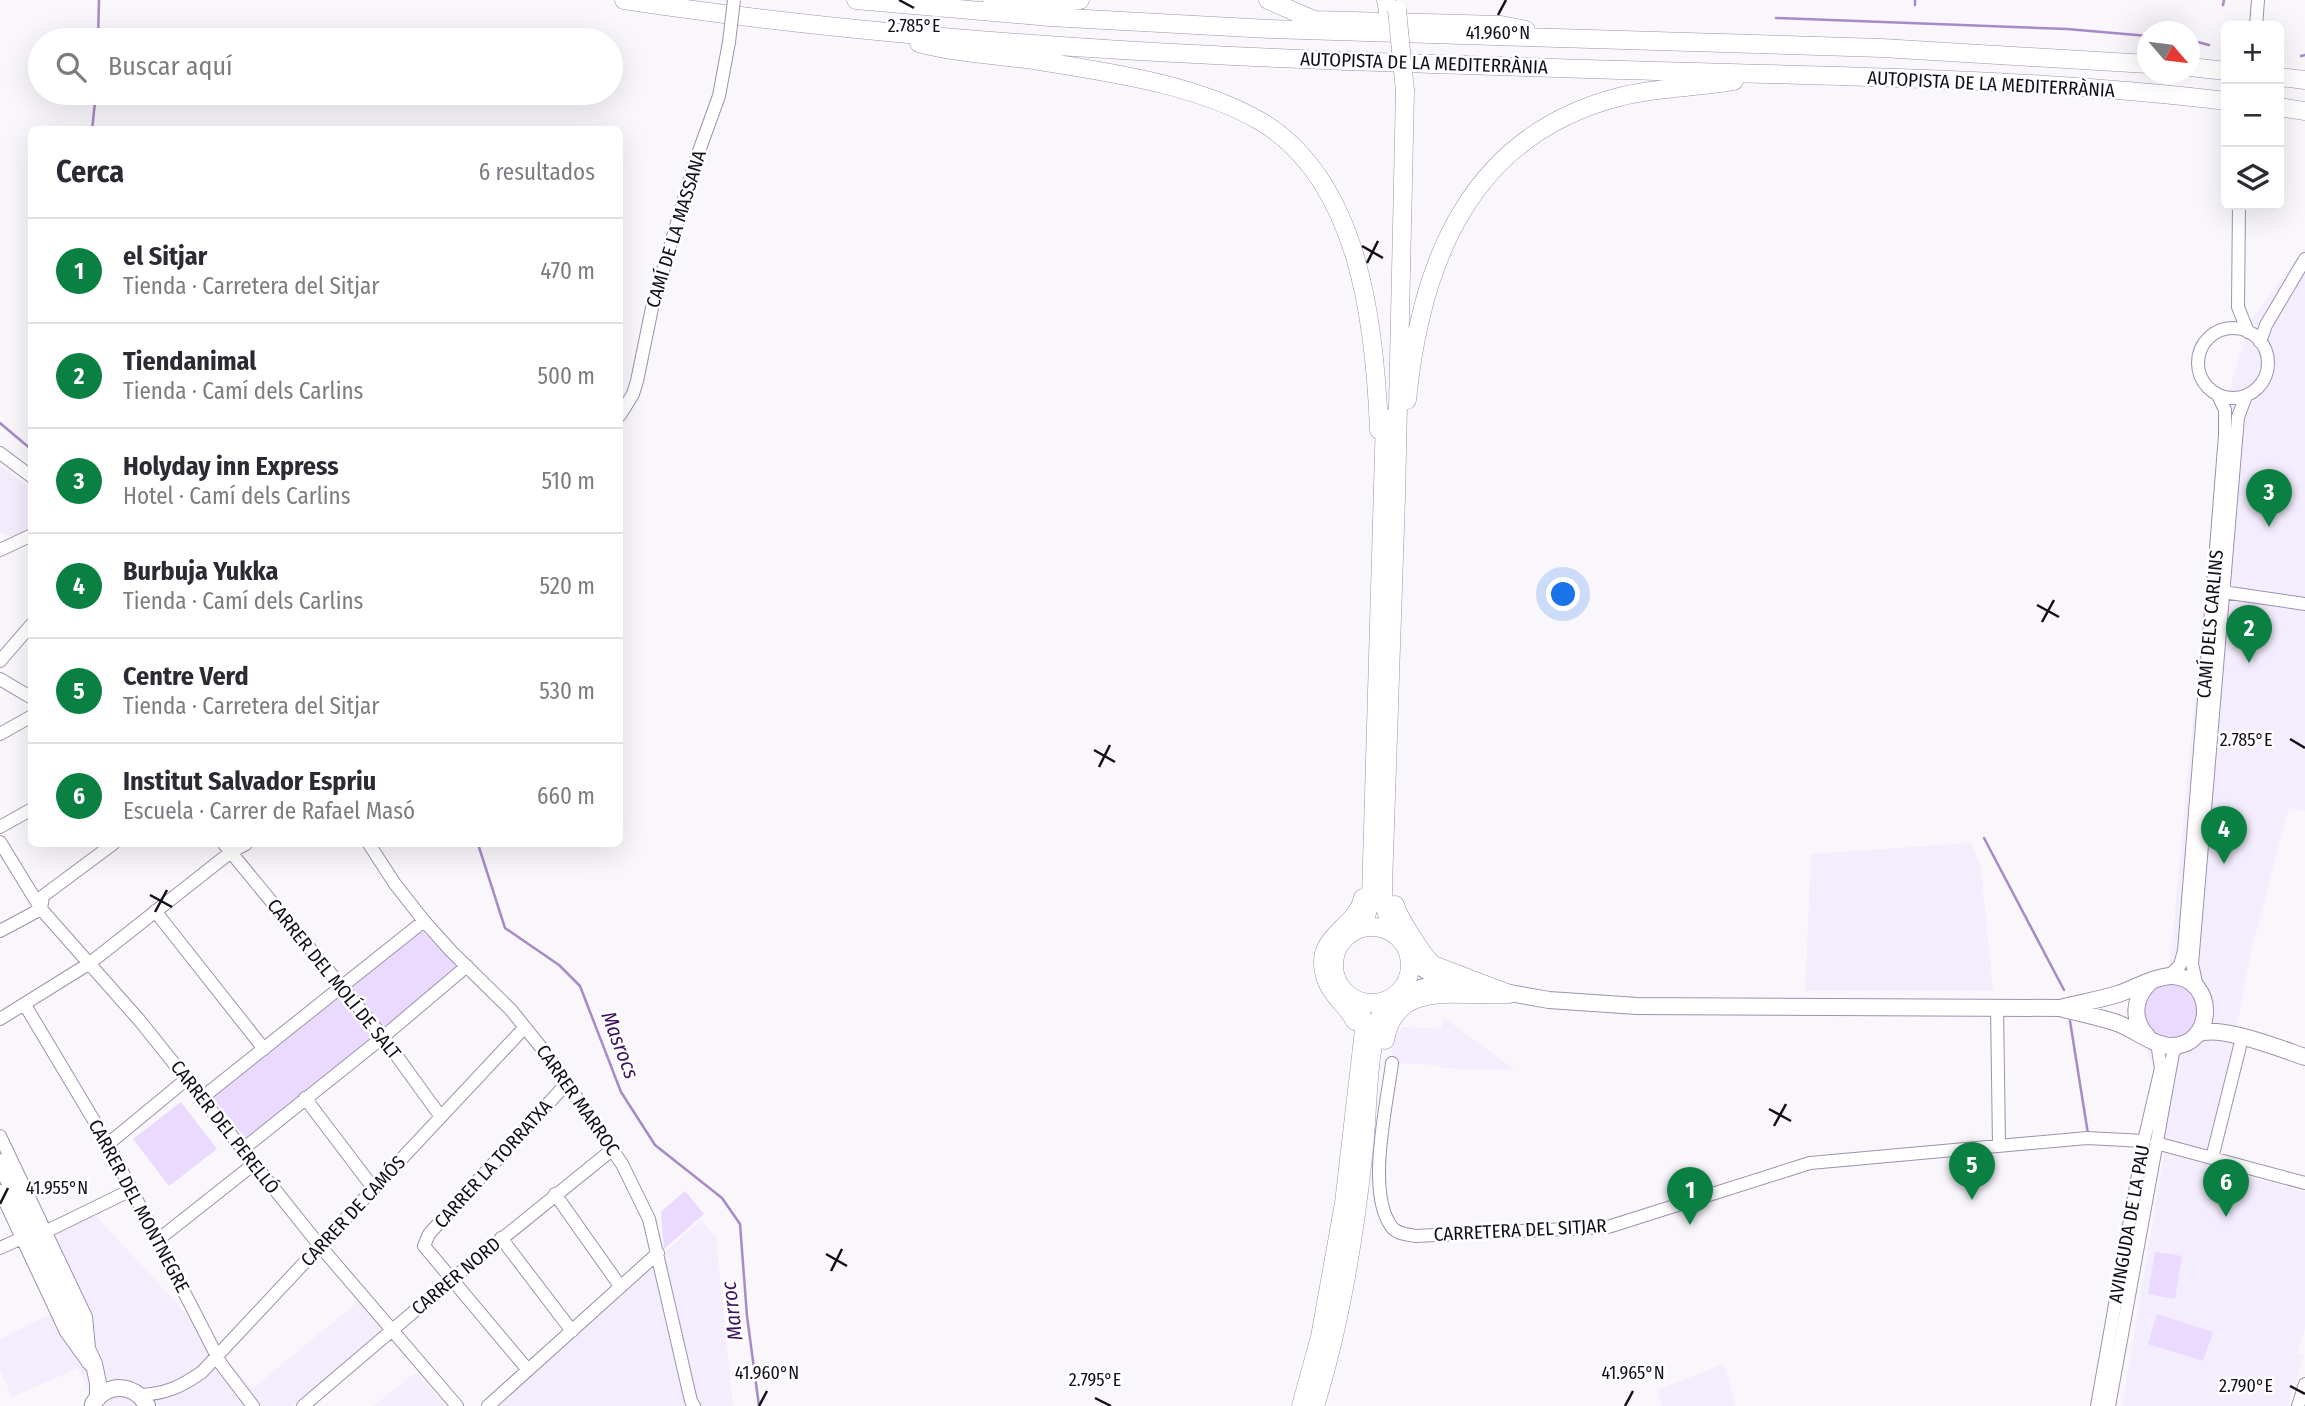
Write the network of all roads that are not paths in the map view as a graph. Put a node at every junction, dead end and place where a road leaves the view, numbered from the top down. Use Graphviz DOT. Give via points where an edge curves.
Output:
graph roads {
  1 [pos="624,0"];
  2 [pos="734,0"];
  3 [pos="856,0"];
  4 [pos="991,0"];
  5 [pos="1080,0"];
  6 [pos="1268,0"];
  7 [pos="2258,0"];
  8 [pos="1392,5"];
  9 [pos="2256,21"];
  10 [pos="872,31"];
  11 [pos="1581,40"];
  12 [pos="2137,63"];
  13 [pos="2200,68"];
  14 [pos="2221,70"];
  15 [pos="1888,77"];
  16 [pos="2284,77"];
  17 [pos="2305,80"];
  18 [pos="2221,100"];
  19 [pos="2284,108"];
  20 [pos="2305,111"];
  21 [pos="2239,210"];
  22 [pos="2305,259"];
  23 [pos="2238,307"];
  24 [pos="2224,330"];
  25 [pos="2249,332"];
  26 [pos="2260,342"];
  27 [pos="2218,395"];
  28 [pos="2246,396"];
  29 [pos="623,410"];
  30 [pos="0,453"];
  31 [pos="28,474"];
  32 [pos="1389,497"];
  33 [pos="28,537"];
  34 [pos="0,550"];
  35 [pos="2223,592"];
  36 [pos="2305,604"];
  37 [pos="28,629"];
  38 [pos="0,661"];
  39 [pos="0,678"];
  40 [pos="28,696"];
  41 [pos="28,718"];
  42 [pos="0,734"];
  43 [pos="1387,783"];
  44 [pos="28,810"];
  45 [pos="0,827"];
  46 [pos="0,842"];
  47 [pos="109,847"];
  48 [pos="371,847"];
  49 [pos="1371,847"];
  50 [pos="228,848"];
  51 [pos="41,909"];
  52 [pos="155,911"];
  53 [pos="424,921"];
  54 [pos="1363,928"];
  55 [pos="0,931"];
  56 [pos="1395,934"];
  57 [pos="1410,958"];
  58 [pos="90,963"];
  59 [pos="467,966"];
  60 [pos="2169,976"];
  61 [pos="2151,982"];
  62 [pos="2197,987"];
  63 [pos="341,988"];
  64 [pos="1509,993"];
  65 [pos="1392,997"];
  66 [pos="1353,998"];
  67 [pos="25,1005"];
  68 [pos="1997,1007"];
  69 [pos="2060,1008"];
  70 [pos="2206,1010"];
  71 [pos="0,1019"];
  72 [pos="525,1027"];
  73 [pos="2197,1034"];
  74 [pos="383,1037"];
  75 [pos="2242,1038"];
  76 [pos="2152,1040"];
  77 [pos="2177,1045"];
  78 [pos="2305,1048"];
  79 [pos="264,1049"];
  80 [pos="2305,1057"];
  81 [pos="1358,1063"];
  82 [pos="1392,1063"];
  83 [pos="188,1078"];
  84 [pos="566,1083"];
  85 [pos="203,1097"];
  86 [pos="305,1098"];
  87 [pos="441,1117"];
  88 [pos="0,1136"];
  89 [pos="2150,1142"];
  90 [pos="108,1144"];
  91 [pos="1999,1146"];
  92 [pos="243,1149"];
  93 [pos="613,1149"];
  94 [pos="1364,1150"];
  95 [pos="2212,1158"];
  96 [pos="0,1162"];
  97 [pos="254,1164"];
  98 [pos="2305,1183"];
  99 [pos="374,1189"];
  100 [pos="131,1190"];
  101 [pos="0,1191"];
  102 [pos="555,1194"];
  103 [pos="45,1232"];
  104 [pos="22,1238"];
  105 [pos="501,1238"];
  106 [pos="159,1239"];
  107 [pos="320,1246"];
  108 [pos="0,1248"];
  109 [pos="658,1253"];
  110 [pos="451,1280"];
  111 [pos="620,1286"];
  112 [pos="393,1330"];
  113 [pos="572,1331"];
  114 [pos="217,1356"];
  115 [pos="93,1363"];
  116 [pos="528,1370"];
  117 [pos="2305,1384"];
  118 [pos="177,1389"];
  119 [pos="138,1397"];
  120 [pos="95,1402"];
  121 [pos="689,1404"];
  122 [pos="161,1406"];
  123 [pos="253,1406"];
  124 [pos="303,1406"];
  125 [pos="457,1406"];
  126 [pos="488,1406"];
  127 [pos="1301,1406"];
  128 [pos="1315,1406"];
  129 [pos="2097,1406"];
  130 [pos="2109,1406"];
  131 [pos="2298,1406"];
  1 -- 10 [label="highway, AUTOPISTA DE LA MEDITERRÀNIA"];
  2 -- 29 [label="street, CAMÍ DE LA MASSANA, bridge" via="719,96 652,307 637,381"];
  3 -- 11 [label="highway, AUTOPISTA DE LA MEDITERRÀNIA" via="1194,25"];
  4 -- 5 [label="highway"];
  6 -- 11 [label="highway" via="1314,20 1501,25"];
  7 -- 9 [label="street"];
  8 -- 32 [label="highway" via="1400,92"];
  10 -- 15 [label="highway, AUTOPISTA DE LA MEDITERRÀNIA" via="1330,61"];
  10 -- 32 [label="highway" via="942,50 1037,61 1179,89 1247,114 1295,148 1334,203 1362,281"];
  11 -- 12 [label="highway, AUTOPISTA DE LA MEDITERRÀNIA" via="1908,49"];
  13 -- 14 [label="highway"];
  15 -- 18 [label="highway, AUTOPISTA DE LA MEDITERRÀNIA"];
  15 -- 32 [label="highway" via="1759,76 1635,94 1569,114 1511,151 1465,205 1433,277 1422,313"];
  16 -- 17 [label="highway"];
  19 -- 20 [label="highway"];
  21 -- 23 [label="street"];
  22 -- 26 [label="street"];
  23 -- 24 [label="street"];
  23 -- 25 [label="street"];
  24 -- 25 [label="street"];
  24 -- 27 [label="street" via="2206,341 2198,360 2203,381"];
  25 -- 26 [label="street"];
  26 -- 28 [label="street" via="2266,374"];
  27 -- 28 [label="street"];
  27 -- 60 [label="street, CAMÍ DELS CARLINS" via="2225,410 2225,435 2184,951 2180,965"];
  28 -- 35 [label="street, CAMÍ DELS CARLINS" via="2238,417"];
  30 -- 31 [label="street"];
  32 -- 43 [label="highway"];
  32 -- 49 [label="highway"];
  33 -- 34 [label="street"];
  35 -- 36 [label="street"];
  35 -- 62 [label="street, CAMÍ DELS CARLINS" via="2192,964"];
  37 -- 38 [label="street"];
  39 -- 40 [label="street"];
  41 -- 42 [label="street"];
  43 -- 56 [label="highway" via="1382,886"];
  43 -- 64 [label="highway" via="1393,808 1393,898 1399,915 1424,956 1440,970"];
  44 -- 45 [label="street"];
  46 -- 51 [label="street, CARRER DEL PERELLÓ"];
  47 -- 51 [label="street" via="43,896"];
  48 -- 53 [label="street, CARRER MARROC"];
  49 -- 54 [label="highway" via="1371,898"];
  49 -- 81 [label="highway" via="1359,910 1331,938 1324,961 1330,988 1356,1025"];
  50 -- 52 [label="street"];
  50 -- 63 [label="street, CARRER DEL MOLÍ DE SALT"];
  51 -- 55 [label="street"];
  51 -- 58 [label="street, CARRER DEL PERELLÓ"];
  52 -- 58 [label="street"];
  52 -- 79 [label="street"];
  53 -- 59 [label="street, CARRER MARROC"];
  53 -- 63 [label="street"];
  54 -- 56 [label="highway"];
  54 -- 66 [label="highway" via="1342,942 1335,960 1337,979"];
  56 -- 57 [label="highway"];
  57 -- 64 [label="main road" via="1440,978"];
  57 -- 65 [label="highway" via="1408,978"];
  58 -- 67 [label="street"];
  58 -- 83 [label="street, CARRER DEL PERELLÓ"];
  59 -- 72 [label="street, CARRER MARROC"];
  59 -- 74 [label="street"];
  60 -- 61 [label="main road"];
  60 -- 62 [label="main road"];
  61 -- 69 [label="main road"];
  61 -- 76 [label="main road" via="2136,1008 2137,1021"];
  62 -- 70 [label="main road"];
  63 -- 74 [label="street, CARRER DEL MOLÍ DE SALT"];
  63 -- 79 [label="street"];
  64 -- 65 [label="main road" via="1428,986"];
  64 -- 68 [label="main road" via="1625,1006"];
  64 -- 94 [label="highway" via="1431,995 1401,1007 1387,1029"];
  65 -- 66 [label="highway" via="1370,1003"];
  65 -- 94 [label="highway" via="1375,1028"];
  66 -- 81 [label="highway" via="1364,1030"];
  67 -- 71 [label="street"];
  67 -- 90 [label="street, CARRER DEL MONTNEGRE"];
  68 -- 69 [label="main road"];
  68 -- 91 [label="street"];
  69 -- 76 [label="main road" via="2118,1024"];
  70 -- 73 [label="main road"];
  70 -- 78 [label="main road" via="2222,1021"];
  72 -- 84 [label="street, CARRER MARROC"];
  72 -- 87 [label="street, CARRER DE CAMÓS"];
  73 -- 75 [label="main road" via="2214,1030"];
  73 -- 77 [label="main road"];
  74 -- 86 [label="street"];
  74 -- 87 [label="street, CARRER DEL MOLÍ DE SALT"];
  75 -- 80 [label="main road"];
  75 -- 95 [label="street"];
  76 -- 77 [label="main road"];
  76 -- 89 [label="street, AVINGUDA DE LA PAU" via="2161,1068"];
  77 -- 89 [label="street, AVINGUDA DE LA PAU"];
  79 -- 85 [label="street"];
  81 -- 127 [label="highway" via="1342,1216 1320,1337"];
  82 -- 91 [label="street, CARRETERA DEL SITJAR" via="1379,1195 1390,1226 1415,1236 1608,1227 1811,1163"];
  83 -- 85 [label="street, CARRER DEL PERELLÓ"];
  83 -- 90 [label="street"];
  84 -- 93 [label="street, CARRER MARROC"];
  84 -- 110 [label="street, CARRER LA TORRATXA" via="429,1234 424,1246"];
  85 -- 92 [label="street, CARRER DEL PERELLÓ"];
  86 -- 92 [label="street"];
  86 -- 99 [label="street"];
  87 -- 99 [label="street, CARRER DE CAMÓS"];
  88 -- 103 [label="street"];
  89 -- 91 [label="street, CARRETERA DEL SITJAR" via="2087,1138"];
  89 -- 95 [label="street, CARRETERA DEL SITJAR"];
  89 -- 129 [label="street, AVINGUDA DE LA PAU"];
  89 -- 130 [label="street, AVINGUDA DE LA PAU"];
  90 -- 100 [label="street, CARRER DEL MONTNEGRE"];
  92 -- 97 [label="street, CARRER DEL PERELLÓ"];
  93 -- 102 [label="street, CARRER NORD"];
  93 -- 109 [label="street, CARRER MARROC" via="640,1196"];
  94 -- 128 [label="highway" via="1348,1263"];
  95 -- 98 [label="street, CARRETERA DEL SITJAR"];
  96 -- 115 [label="main road"];
  97 -- 106 [label="street"];
  97 -- 107 [label="street, CARRER DEL PERELLÓ"];
  99 -- 107 [label="street, CARRER DE CAMÓS"];
  100 -- 103 [label="street"];
  100 -- 106 [label="street, CARRER DEL MONTNEGRE"];
  101 -- 104 [label="street"];
  102 -- 105 [label="street, CARRER NORD"];
  102 -- 111 [label="street"];
  103 -- 115 [label="street" via="86,1317"];
  104 -- 108 [label="street"];
  104 -- 115 [label="street" via="66,1332"];
  105 -- 110 [label="street, CARRER NORD"];
  105 -- 113 [label="street"];
  106 -- 114 [label="street, CARRER DEL MONTNEGRE"];
  107 -- 112 [label="street, CARRER DEL PERELLÓ"];
  107 -- 114 [label="street, CARRER DE CAMÓS"];
  109 -- 111 [label="street"];
  109 -- 121 [label="street, CARRER MARROC"];
  110 -- 112 [label="street, CARRER NORD"];
  110 -- 116 [label="street"];
  111 -- 113 [label="street"];
  112 -- 124 [label="street, CARRER NORD"];
  112 -- 125 [label="street, CARRER DEL PERELLÓ"];
  113 -- 116 [label="street"];
  114 -- 118 [label="street, CARRER DE CAMÓS"];
  114 -- 123 [label="street, CARRER DEL MONTNEGRE"];
  115 -- 119 [label="main road"];
  115 -- 120 [label="main road"];
  116 -- 126 [label="street"];
  117 -- 131 [label="street"];
  118 -- 119 [label="street, CARRER DE CAMÓS"];
  118 -- 122 [label="street, CARRER DE CAMÓS"];
  119 -- 120 [label="main road" via="111,1389"];
}
